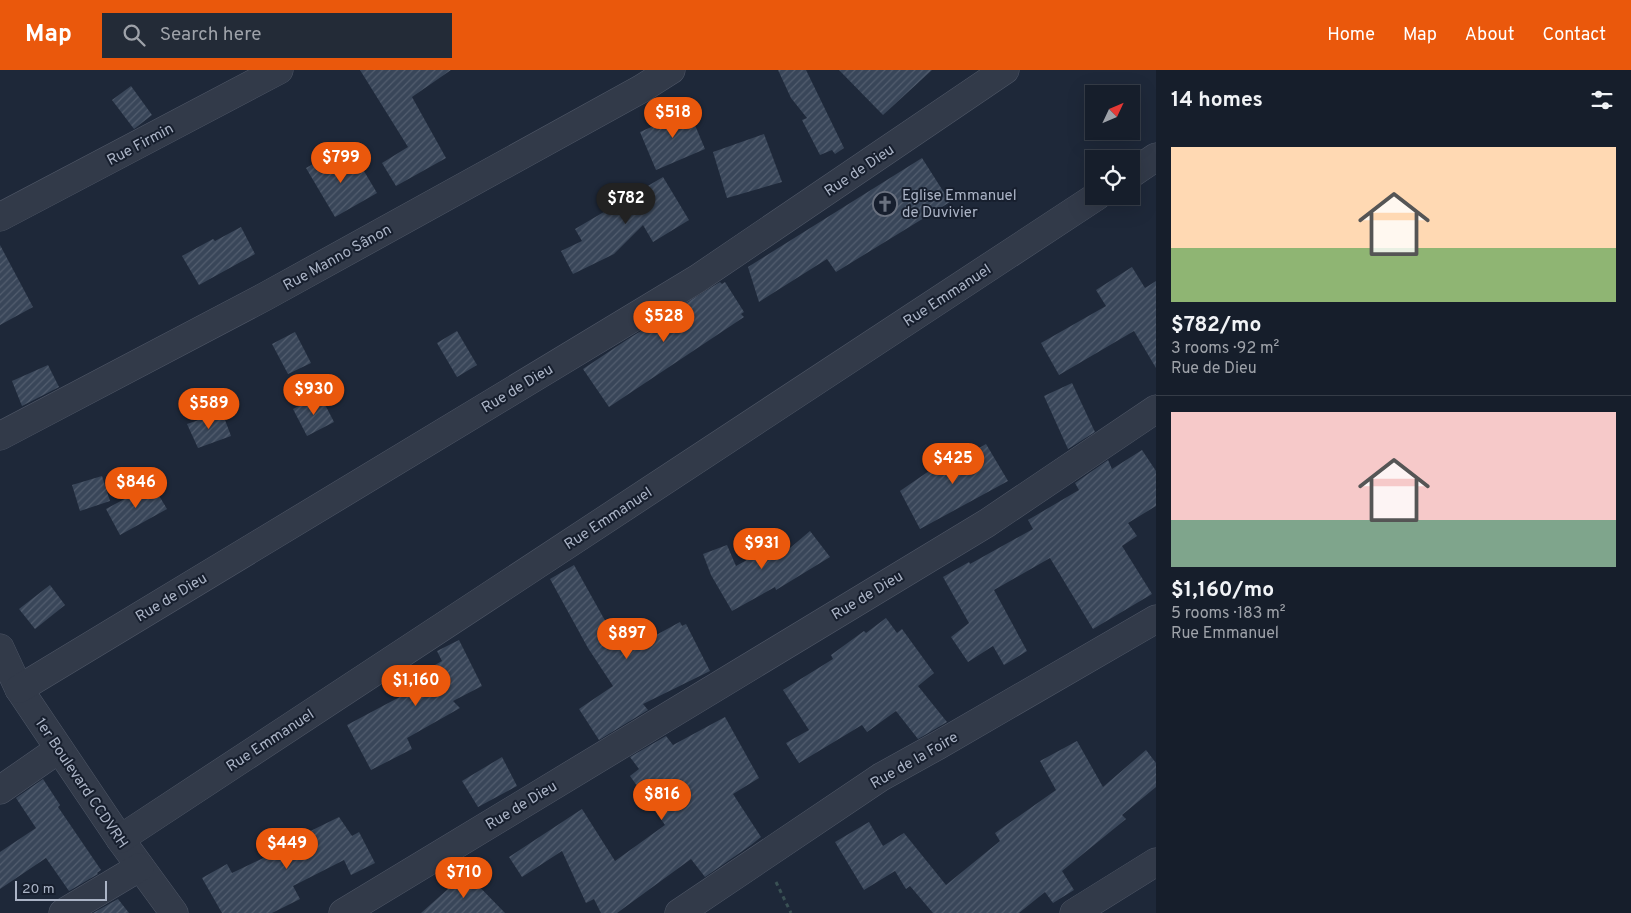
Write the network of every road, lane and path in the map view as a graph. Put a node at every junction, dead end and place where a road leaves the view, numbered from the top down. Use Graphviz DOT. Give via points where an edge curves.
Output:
graph roads {
  1 [pos="279,70"];
  2 [pos="671,70"];
  3 [pos="1006,70"];
  4 [pos="1156,157"];
  5 [pos="1140,168"];
  6 [pos="1085,204"];
  7 [pos="0,217"];
  8 [pos="1156,409"];
  9 [pos="0,436"];
  10 [pos="1156,618"];
  11 [pos="0,648"];
  12 [pos="19,689"];
  13 [pos="59,749"];
  14 [pos="0,790"];
  15 [pos="120,839"];
  16 [pos="1156,862"];
  17 [pos="140,867"];
  18 [pos="63,913"];
  19 [pos="174,913"];
  20 [pos="343,913"];
  21 [pos="679,913"];
  22 [pos="1074,913"];
  1 -- 7 [label="street, Rue Firmin"];
  2 -- 9 [label="street, Rue Manno Sânon" via="266,296"];
  3 -- 12 [label="street, Rue de Dieu" via="697,279"];
  4 -- 5 [label="street"];
  6 -- 15 [label="street, Rue Emmanuel"];
  8 -- 20 [label="street, Rue de Dieu" via="987,522"];
  10 -- 21 [label="street, Rue de la Foire" via="881,777"];
  11 -- 12 [label="street, 1er Boulevard CCDVRH"];
  12 -- 13 [label="street, 1er Boulevard CCDVRH"];
  13 -- 14 [label="street"];
  13 -- 15 [label="street, 1er Boulevard CCDVRH"];
  15 -- 17 [label="street, 1er Boulevard CCDVRH"];
  16 -- 22 [label="street"];
  17 -- 18 [label="street"];
  17 -- 19 [label="street, 1er Boulevard CCDVRH"];
}
